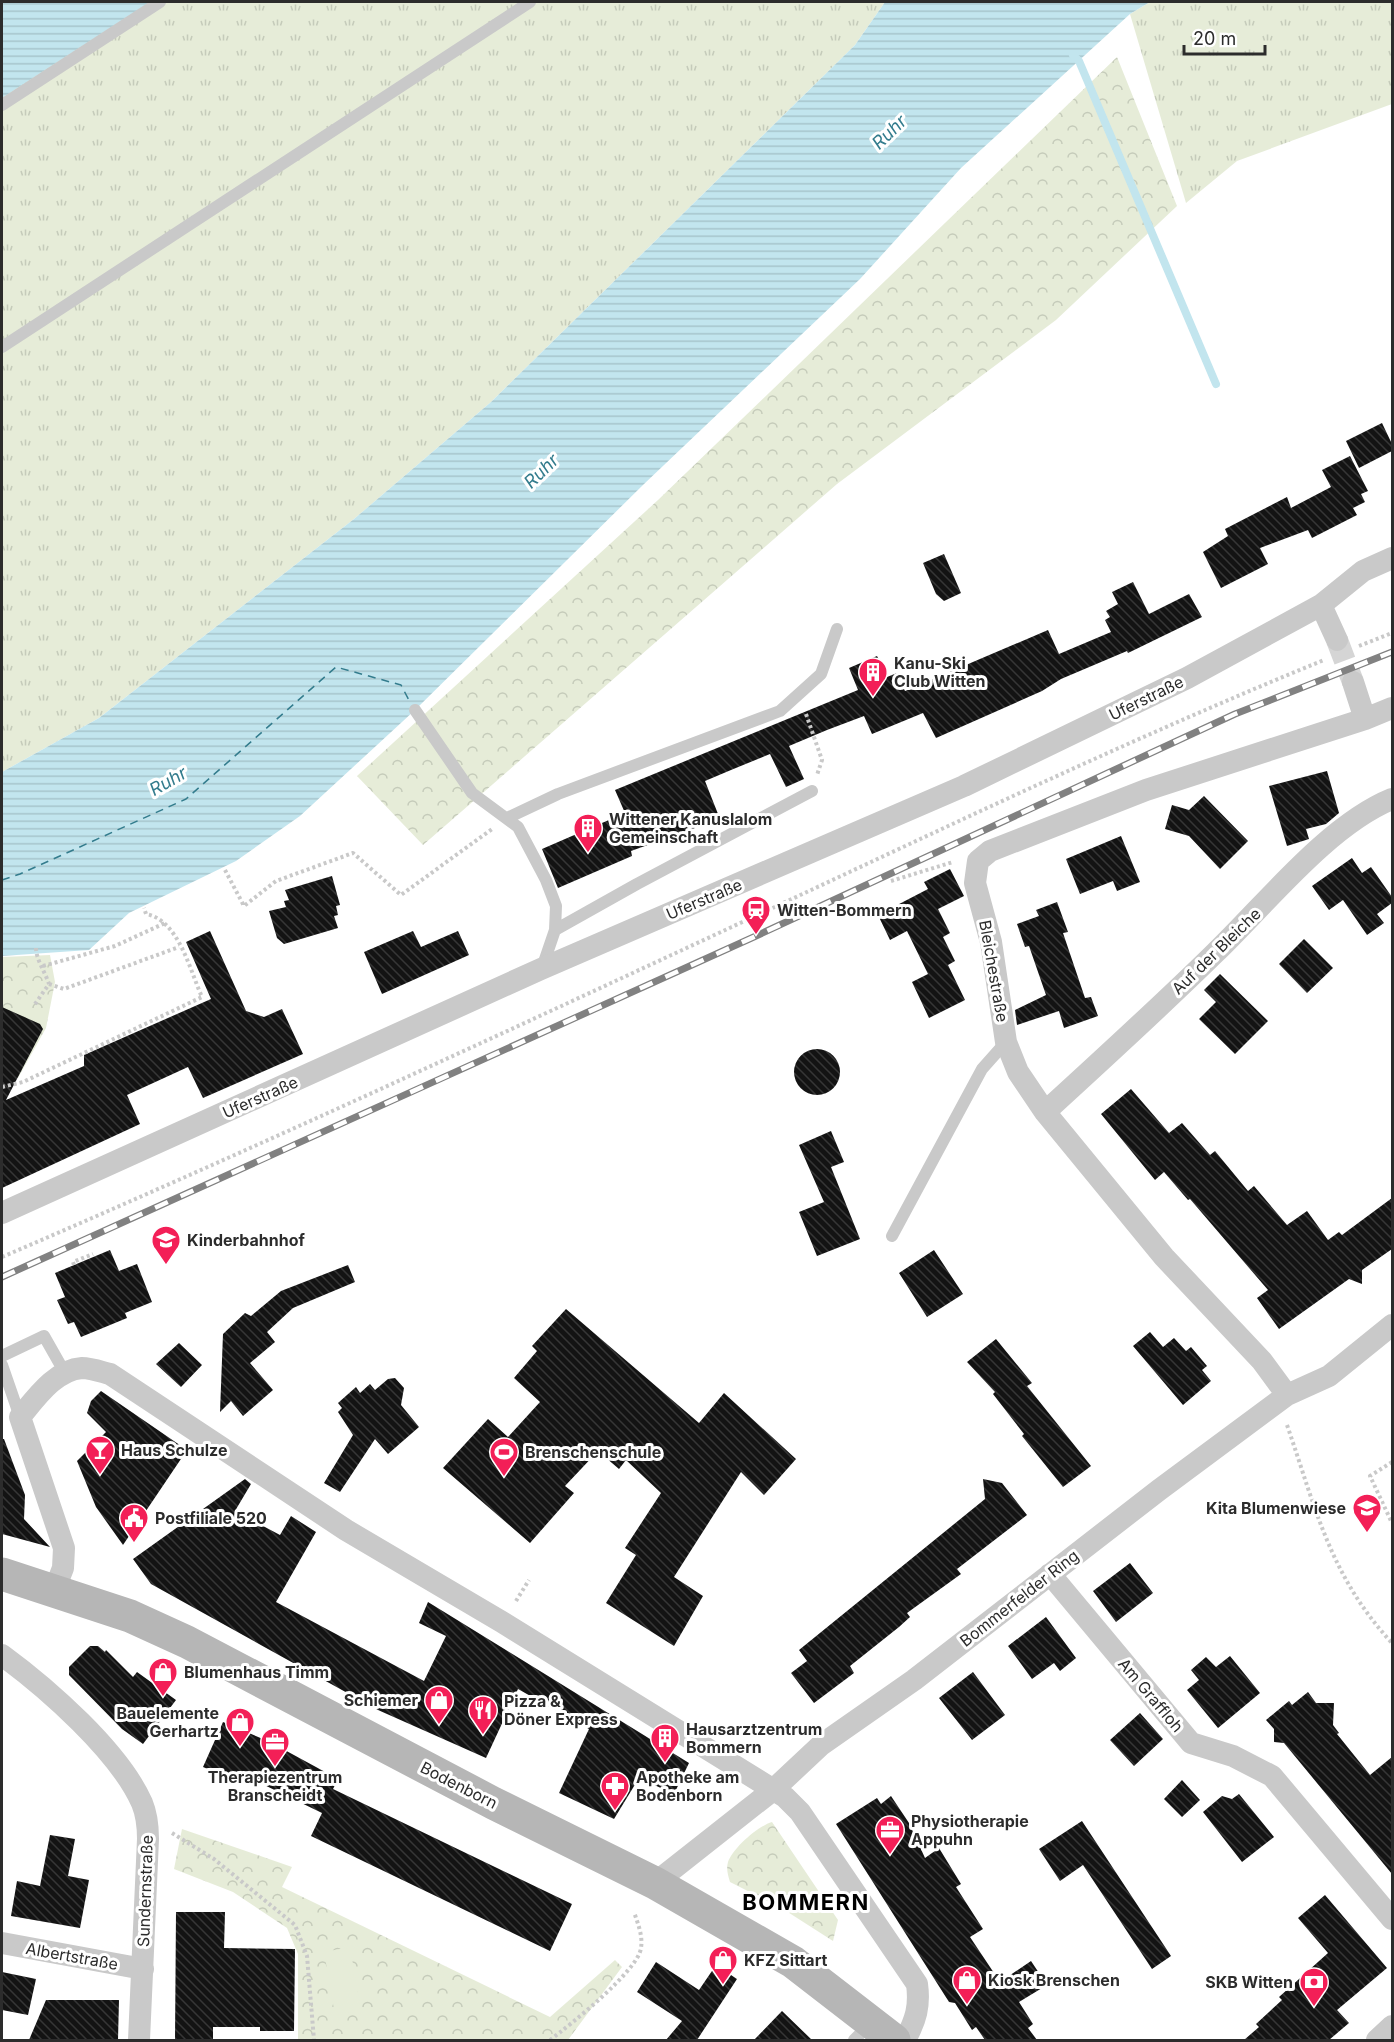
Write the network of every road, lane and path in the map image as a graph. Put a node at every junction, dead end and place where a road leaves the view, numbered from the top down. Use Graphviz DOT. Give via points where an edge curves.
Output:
graph roads {
  1 [pos="160,2"];
  2 [pos="530,2"];
  3 [pos="2,105"];
  4 [pos="2,347"];
  5 [pos="1392,558"];
  6 [pos="1321,605"];
  7 [pos="837,629"];
  8 [pos="1392,633"];
  9 [pos="1377,638"];
  10 [pos="1337,640"];
  11 [pos="1300,670"];
  12 [pos="1353,682"];
  13 [pos="804,707"];
  14 [pos="1392,708"];
  15 [pos="415,710"];
  16 [pos="1365,719"];
  17 [pos="812,791"];
  18 [pos="1392,799"];
  19 [pos="507,819"];
  20 [pos="978,861"];
  21 [pos="225,870"];
  22 [pos="891,881"];
  23 [pos="144,908"];
  24 [pos="165,923"];
  25 [pos="555,930"];
  26 [pos="179,947"];
  27 [pos="36,948"];
  28 [pos="43,966"];
  29 [pos="541,969"];
  30 [pos="49,984"];
  31 [pos="35,1004"];
  32 [pos="1006,1042"];
  33 [pos="2,1088"];
  34 [pos="1045,1112"];
  35 [pos="2,1213"];
  36 [pos="892,1236"];
  37 [pos="93,1254"];
  38 [pos="2,1257"];
  39 [pos="74,1265"];
  40 [pos="1392,1325"];
  41 [pos="2,1356"];
  42 [pos="2,1365"];
  43 [pos="74,1371"];
  44 [pos="1287,1395"];
  45 [pos="20,1417"];
  46 [pos="1392,1462"];
  47 [pos="1392,1522"];
  48 [pos="2,1574"];
  49 [pos="1050,1574"];
  50 [pos="54,1591"];
  51 [pos="1392,1643"];
  52 [pos="2,1655"];
  53 [pos="773,1790"];
  54 [pos="147,1820"];
  55 [pos="655,1883"];
  56 [pos="634,1912"];
  57 [pos="1392,1919"];
  58 [pos="2,1943"];
  59 [pos="143,1969"];
  60 [pos="1392,2026"];
  61 [pos="873,2034"];
  62 [pos="139,2040"];
  63 [pos="314,2040"];
  64 [pos="550,2040"];
  65 [pos="905,2040"];
  66 [pos="1377,2040"];
  1 -- 3 [label="lane"];
  2 -- 4 [label="lane"];
  5 -- 6 [label="street, Uferstraße" via="1363,571"];
  6 -- 10 [label="street"];
  6 -- 29 [label="street, Uferstraße" via="1187,678 964,786"];
  7 -- 19 [label="lane" via="821,674 780,711 558,794"];
  8 -- 9 [label="path"];
  11 -- 38 [label="path"];
  12 -- 16 [label="street"];
  13 -- 17 [label="path" via="822,760"];
  14 -- 16 [label="street"];
  15 -- 19 [label="lane" via="472,793"];
  16 -- 20 [label="street" via="1146,790 990,851"];
  17 -- 25 [label="lane"];
  18 -- 34 [label="street, Auf der Bleiche" via="1354,820 1327,844"];
  19 -- 21 [label="path" via="401,895 353,853 276,881 244,906"];
  19 -- 25 [label="lane" via="518,827 546,880 556,906"];
  20 -- 22 [label="path" via="954,862"];
  20 -- 32 [label="street, Bleichestraße" via="975,883 991,942"];
  23 -- 24 [label="path" via="146,914"];
  24 -- 26 [label="path"];
  24 -- 28 [label="path" via="115,946"];
  25 -- 29 [label="lane"];
  26 -- 30 [label="path" via="64,989"];
  26 -- 33 [label="path" via="202,997 23,1082"];
  27 -- 28 [label="path"];
  28 -- 30 [label="path"];
  29 -- 35 [label="street, Uferstraße"];
  30 -- 31 [label="path"];
  32 -- 34 [label="street, Bleichestraße" via="1018,1072"];
  32 -- 36 [label="lane" via="982,1069"];
  34 -- 44 [label="street, Bleichestraße" via="1164,1257 1262,1361"];
  37 -- 39 [label="path" via="73,1262"];
  40 -- 44 [label="street, Bommerfelder Ring" via="1329,1376"];
  41 -- 43 [label="lane" via="44,1336"];
  42 -- 45 [label="lane"];
  43 -- 45 [label="street" via="44,1389"];
  43 -- 53 [label="street" via="110,1374 346,1530"];
  44 -- 49 [label="street, Bommerfelder Ring"];
  44 -- 51 [label="path" via="1287,1424 1330,1552 1356,1600"];
  45 -- 50 [label="street" via="64,1548 63,1568"];
  46 -- 47 [label="path" via="1370,1476"];
  48 -- 50 [label="main road, Bodenborn"];
  49 -- 53 [label="street, Bommerfelder Ring" via="914,1680 821,1744"];
  49 -- 57 [label="street, Am Graffloh" via="1191,1743 1233,1756 1272,1776"];
  50 -- 55 [label="main road, Bodenborn" via="130,1616 187,1642"];
  52 -- 54 [label="street, Sundernstraße" via="76,1718 115,1763 142,1802"];
  53 -- 55 [label="street, Bommerfelder Ring"];
  53 -- 65 [label="street" via="800,1812 917,1984 920,2004"];
  54 -- 59 [label="street, Sundernstraße"];
  54 -- 63 [label="path" via="214,1859 295,1925 307,1956"];
  55 -- 61 [label="main road, Bodenborn" via="793,1962"];
  56 -- 64 [label="path" via="641,1951 631,1968 574,2023"];
  58 -- 59 [label="street, Albertstraße"];
  59 -- 62 [label="street, Sundernstraße"];
  60 -- 66 [label="street"];
}
